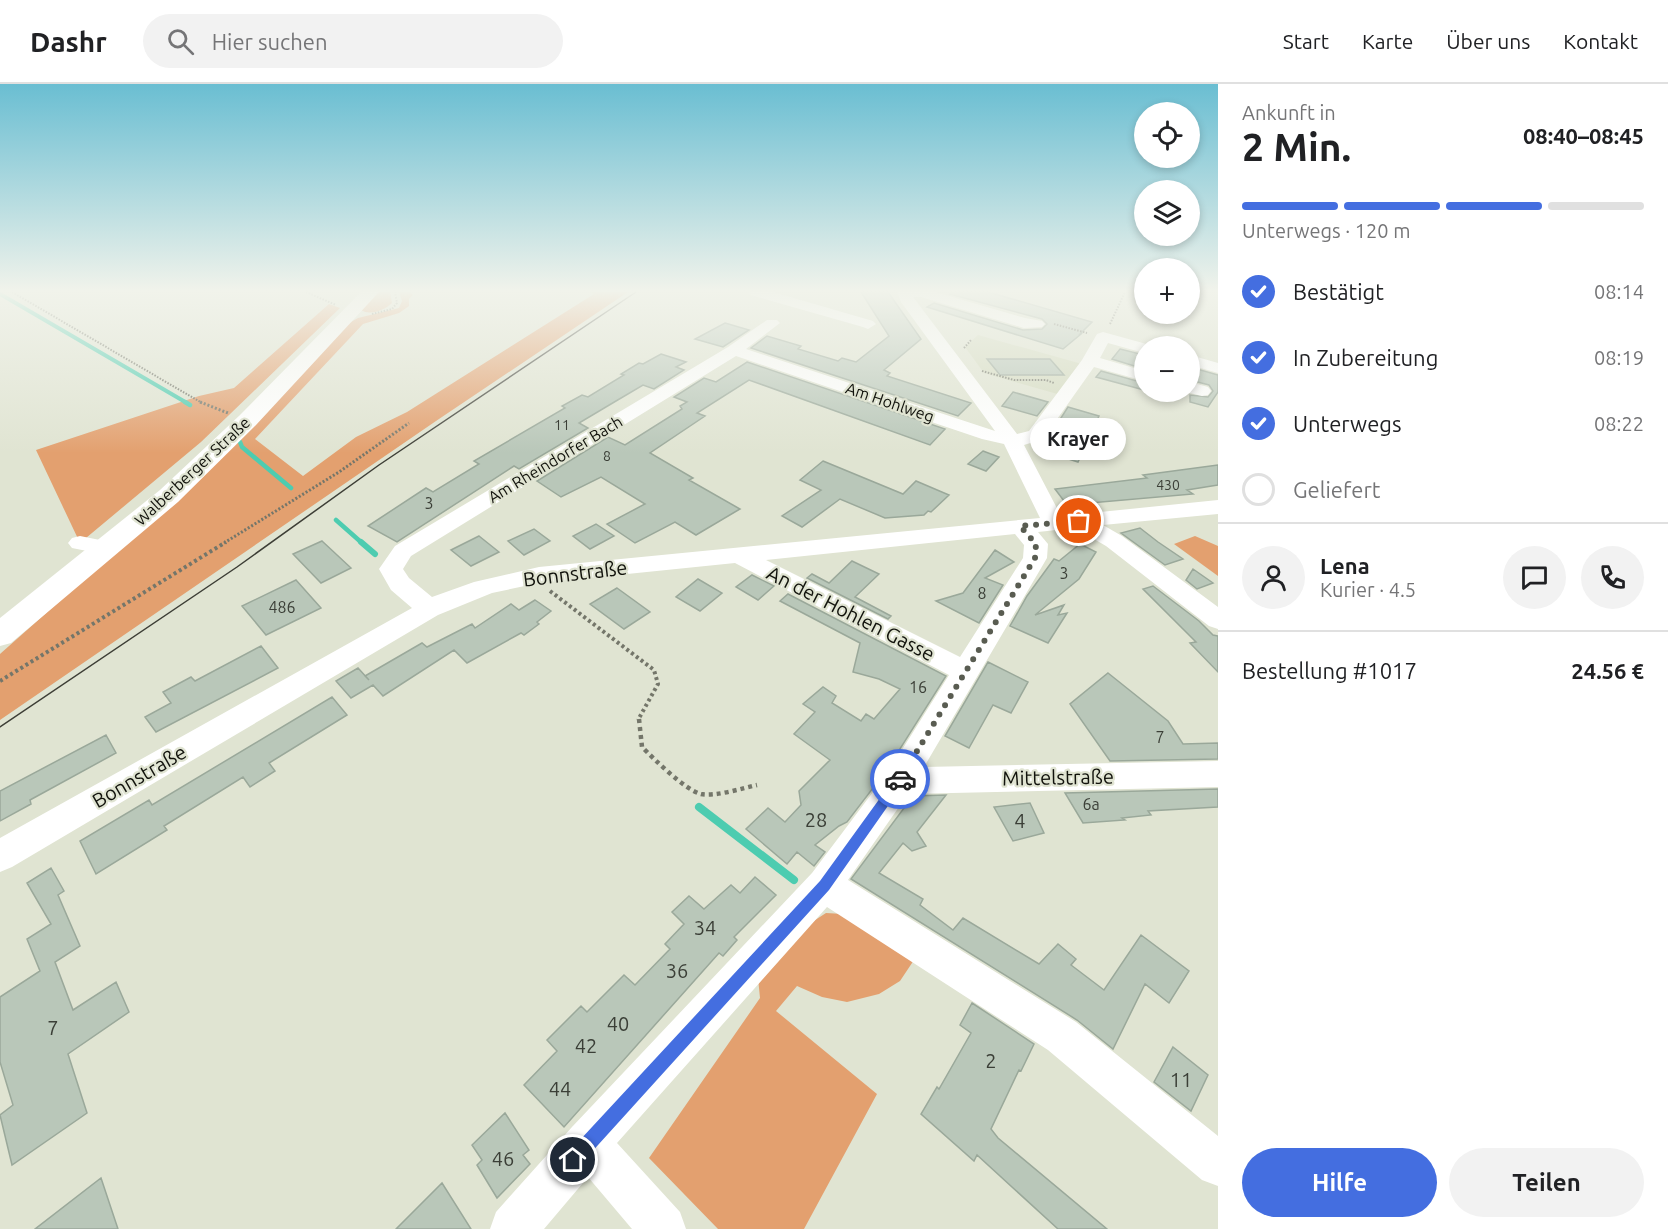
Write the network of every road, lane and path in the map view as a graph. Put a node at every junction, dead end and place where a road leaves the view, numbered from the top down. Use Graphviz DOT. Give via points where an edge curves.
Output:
graph roads {
  1 [pos="103,345"];
  2 [pos="320,345"];
  3 [pos="740,345"];
  4 [pos="941,345"];
  5 [pos="1098,345"];
  6 [pos="734,350"];
  7 [pos="1090,361"];
  8 [pos="1200,363"];
  9 [pos="955,364"];
  10 [pos="1218,368"];
  11 [pos="1134,372"];
  12 [pos="1050,390"];
  13 [pos="248,420"];
  14 [pos="409,423"];
  15 [pos="1012,440"];
  16 [pos="1218,507"];
  17 [pos="1066,522"];
  18 [pos="1020,526"];
  19 [pos="80,543"];
  20 [pos="107,548"];
  21 [pos="738,555"];
  22 [pos="539,575"];
  23 [pos="429,609"];
  24 [pos="1218,620"];
  25 [pos="0,635"];
  26 [pos="964,671"];
  27 [pos="0,681"];
  28 [pos="1218,774"];
  29 [pos="899,781"];
  30 [pos="757,785"];
  31 [pos="0,856"];
  32 [pos="824,885"];
  33 [pos="588,1143"];
  34 [pos="1218,1164"];
  35 [pos="513,1229"];
  36 [pos="663,1229"];
  1 -- 13 [label="path" via="207,406"];
  2 -- 13 [label="main road, Walberberger Straße"];
  3 -- 6 [label="street, Am Rheindorfer Bach"];
  4 -- 9 [label="street"];
  5 -- 7 [label="street"];
  6 -- 15 [label="street, Am Hohlweg"];
  6 -- 23 [label="street, Am Rheindorfer Bach" via="403,551 391,568 400,584"];
  7 -- 11 [label="street"];
  7 -- 15 [label="street" via="1036,435"];
  8 -- 10 [label="street"];
  9 -- 12 [label="path" via="1014,380 1046,380 1054,383"];
  9 -- 15 [label="street"];
  13 -- 20 [label="main road, Walberberger Straße" via="170,496"];
  14 -- 27 [label="path" via="339,472"];
  15 -- 17 [label="street"];
  16 -- 17 [label="street, Bonnstraße"];
  17 -- 18 [label="street, Bonnstraße"];
  17 -- 24 [label="street" via="1114,541"];
  18 -- 21 [label="street, Bonnstraße"];
  18 -- 26 [label="street" via="1036,544 1035,558"];
  19 -- 20 [label="street"];
  20 -- 25 [label="main road, Walberberger Straße"];
  21 -- 22 [label="street, Bonnstraße"];
  21 -- 26 [label="street, An der Hohlen Gasse"];
  22 -- 23 [label="street, Bonnstraße" via="489,584"];
  22 -- 30 [label="path" via="550,592 654,670 658,684 638,721 642,747 670,774 701,794"];
  23 -- 31 [label="street, Bonnstraße"];
  26 -- 29 [label="street"];
  28 -- 29 [label="street, Mittelstraße"];
  29 -- 32 [label="street"];
  32 -- 33 [label="street"];
  32 -- 34 [label="street" via="1062,1036"];
  33 -- 35 [label="street"];
  33 -- 36 [label="street"];
}
